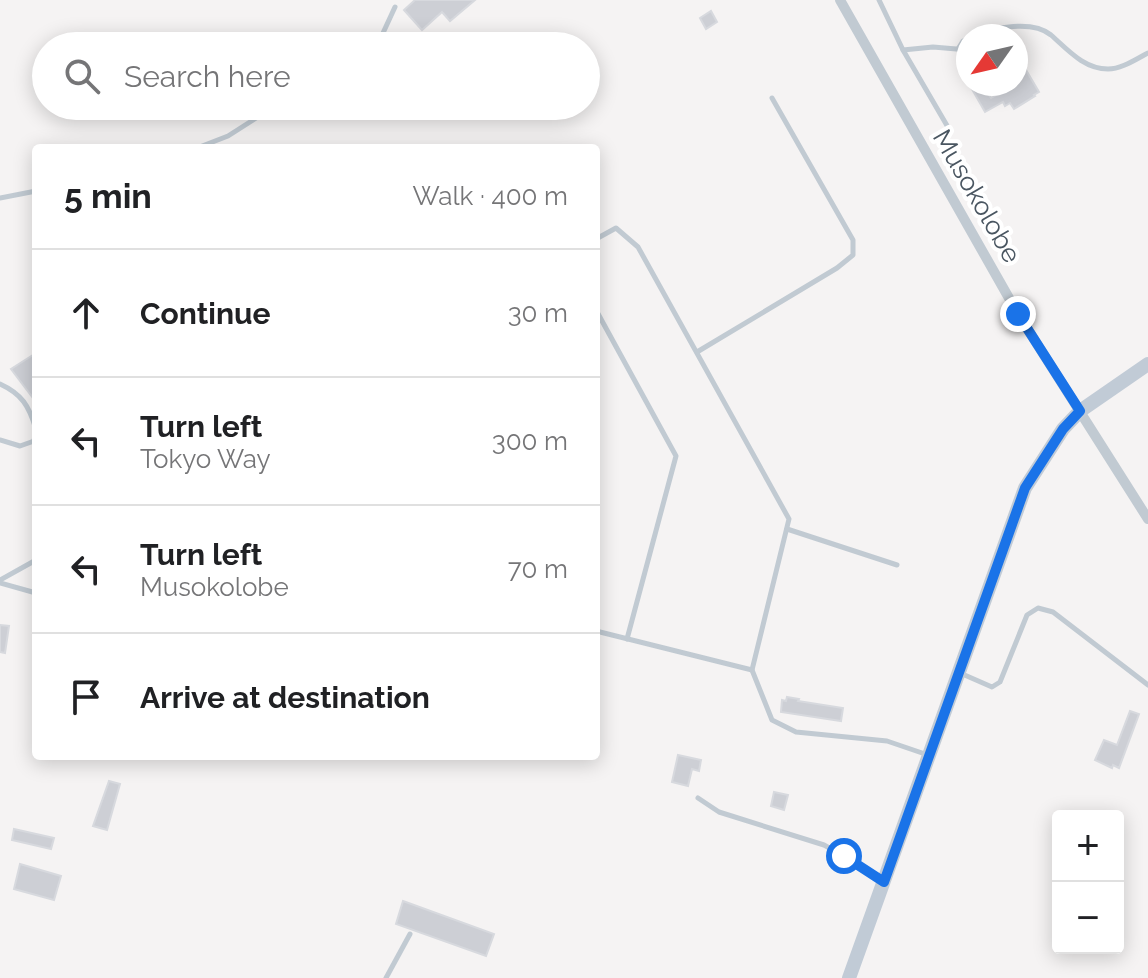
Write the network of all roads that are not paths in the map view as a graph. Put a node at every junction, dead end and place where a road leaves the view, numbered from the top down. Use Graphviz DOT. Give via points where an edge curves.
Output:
graph roads {
  1 [pos="840,0"];
  2 [pos="879,0"];
  3 [pos="395,7"];
  4 [pos="1028,27"];
  5 [pos="383,32"];
  6 [pos="956,49"];
  7 [pos="903,50"];
  8 [pos="1148,53"];
  9 [pos="772,98"];
  10 [pos="253,120"];
  11 [pos="949,129"];
  12 [pos="207,144"];
  13 [pos="32,192"];
  14 [pos="0,198"];
  15 [pos="600,237"];
  16 [pos="600,317"];
  17 [pos="697,352"];
  18 [pos="1148,364"];
  19 [pos="0,384"];
  20 [pos="1080,411"];
  21 [pos="32,416"];
  22 [pos="0,440"];
  23 [pos="32,442"];
  24 [pos="1148,519"];
  25 [pos="787,529"];
  26 [pos="32,562"];
  27 [pos="897,565"];
  28 [pos="0,582"];
  29 [pos="32,592"];
  30 [pos="600,632"];
  31 [pos="627,639"];
  32 [pos="752,670"];
  33 [pos="959,673"];
  34 [pos="1148,685"];
  35 [pos="929,756"];
  36 [pos="698,798"];
  37 [pos="884,882"];
  38 [pos="410,934"];
  39 [pos="386,978"];
  40 [pos="849,978"];
  1 -- 20 [label="street, Musokolobe" via="1018,314"];
  2 -- 7 [label="lane"];
  3 -- 5 [label="lane"];
  4 -- 8 [label="lane" via="1049,33 1090,66 1110,70"];
  6 -- 7 [label="lane"];
  7 -- 11 [label="lane"];
  9 -- 17 [label="lane" via="853,240 853,255"];
  10 -- 12 [label="lane"];
  13 -- 14 [label="lane"];
  15 -- 17 [label="lane" via="616,228 638,247"];
  16 -- 31 [label="lane" via="676,456"];
  17 -- 25 [label="lane" via="789,519"];
  18 -- 20 [label="street"];
  19 -- 21 [label="lane" via="16,391"];
  20 -- 24 [label="street, Musokolobe"];
  20 -- 33 [label="street" via="1025,488"];
  22 -- 23 [label="lane" via="20,446"];
  25 -- 27 [label="lane"];
  25 -- 32 [label="lane"];
  26 -- 28 [label="lane"];
  28 -- 29 [label="lane"];
  30 -- 31 [label="lane"];
  31 -- 32 [label="lane"];
  32 -- 35 [label="lane" via="772,720 796,732 887,741"];
  33 -- 34 [label="lane" via="992,687 1000,682 1027,615 1038,608 1053,612"];
  33 -- 35 [label="street"];
  35 -- 37 [label="street"];
  36 -- 37 [label="lane" via="719,812 824,845"];
  37 -- 40 [label="street"];
  38 -- 39 [label="lane"];
}
